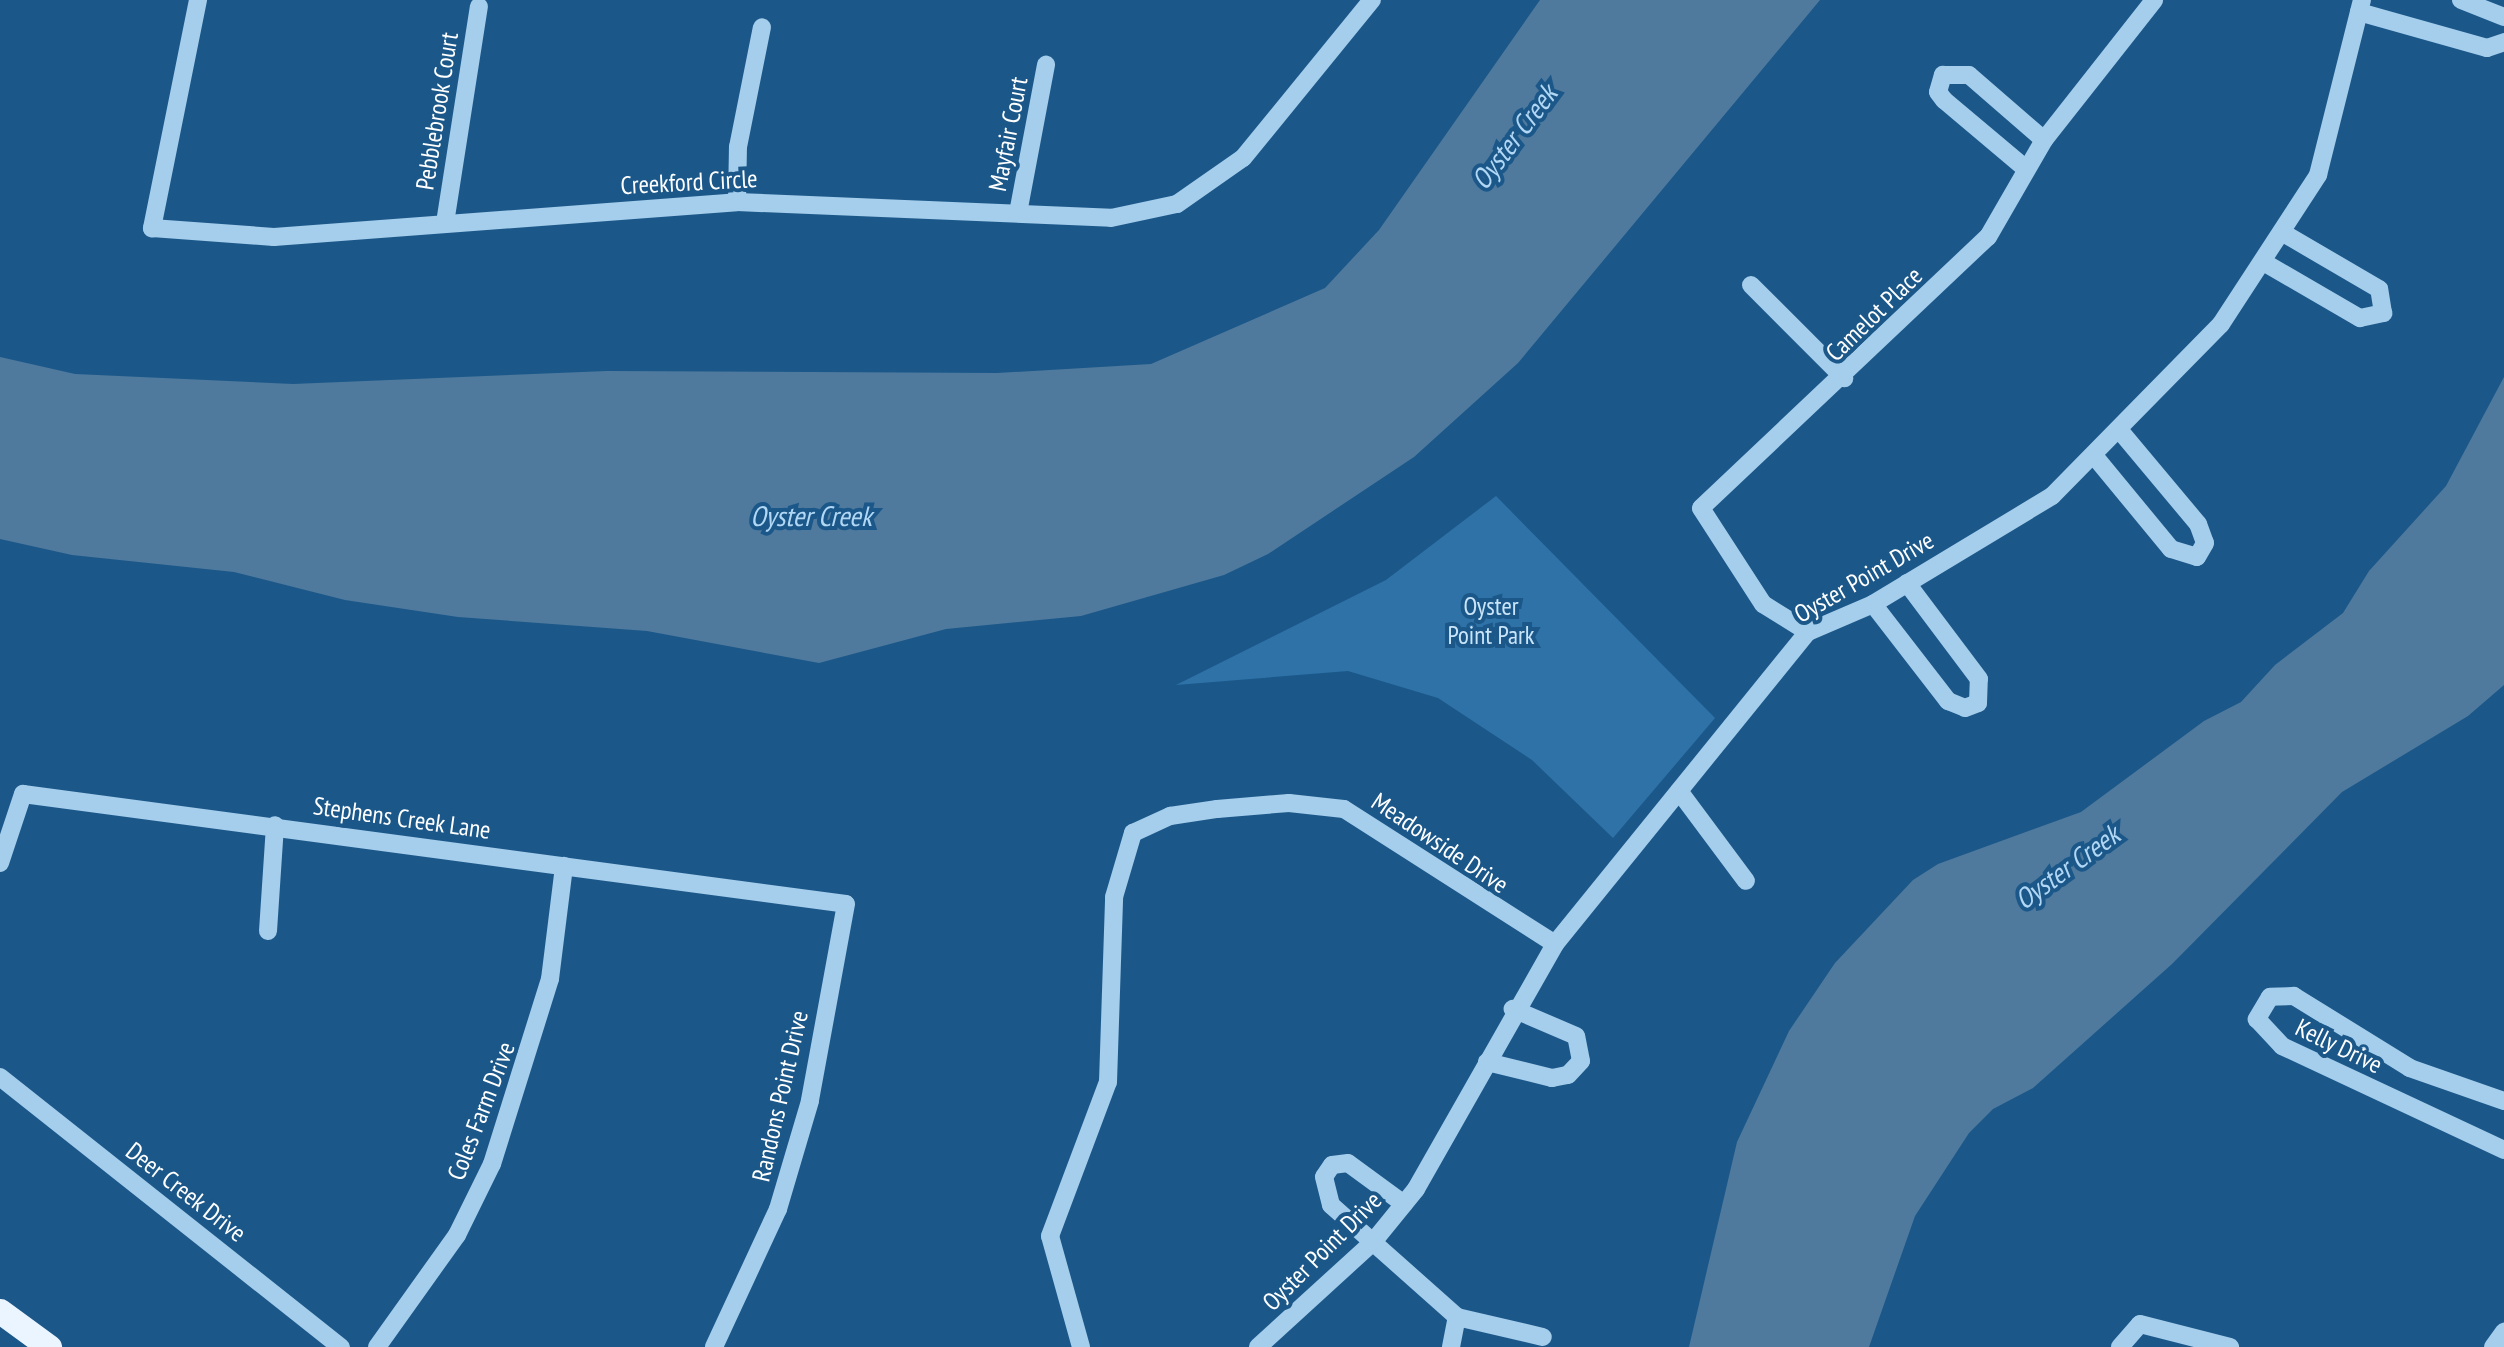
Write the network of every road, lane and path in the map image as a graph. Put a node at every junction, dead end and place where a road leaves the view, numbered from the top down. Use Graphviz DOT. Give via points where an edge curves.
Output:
graph roads {
  1 [pos="198,0"];
  2 [pos="1372,0"];
  3 [pos="2154,0"];
  4 [pos="2461,0"];
  5 [pos="2360,6"];
  6 [pos="479,7"];
  7 [pos="2504,17"];
  8 [pos="762,27"];
  9 [pos="2504,42"];
  10 [pos="1046,65"];
  11 [pos="2044,140"];
  12 [pos="2026,169"];
  13 [pos="737,202"];
  14 [pos="1018,213"];
  15 [pos="444,224"];
  16 [pos="2283,233"];
  17 [pos="2265,262"];
  18 [pos="1751,285"];
  19 [pos="1844,378"];
  20 [pos="2121,432"];
  21 [pos="2096,458"];
  22 [pos="1908,583"];
  23 [pos="1874,604"];
  24 [pos="1808,632"];
  25 [pos="1679,791"];
  26 [pos="274,825"];
  27 [pos="0,863"];
  28 [pos="564,866"];
  29 [pos="1746,881"];
  30 [pos="846,904"];
  31 [pos="268,931"];
  32 [pos="1555,944"];
  33 [pos="1512,1009"];
  34 [pos="1487,1062"];
  35 [pos="0,1076"];
  36 [pos="2504,1101"];
  37 [pos="2504,1150"];
  38 [pos="1404,1204"];
  39 [pos="1373,1242"];
  40 [pos="0,1311"];
  41 [pos="1457,1317"];
  42 [pos="2504,1332"];
  43 [pos="1544,1337"];
  44 [pos="49,1347"];
  45 [pos="341,1347"];
  46 [pos="377,1347"];
  47 [pos="714,1347"];
  48 [pos="1080,1347"];
  49 [pos="1258,1347"];
  50 [pos="1451,1347"];
  51 [pos="2120,1347"];
  52 [pos="2230,1347"];
  53 [pos="2493,1347"];
  1 -- 15 [label="street, Creekford Circle" via="152,228 274,237"];
  2 -- 14 [label="street, Creekford Circle" via="1243,158 1177,204 1111,218"];
  3 -- 11 [label="street, Camelot Place"];
  4 -- 7 [label="street"];
  5 -- 9 [label="street" via="2487,48"];
  5 -- 16 [label="street, Oyster Point Drive" via="2318,175"];
  6 -- 15 [label="street, Pebblebrook Court"];
  8 -- 13 [label="street" via="738,147"];
  10 -- 14 [label="street, Mayfair Court"];
  11 -- 12 [label="street, Camelot Place"];
  11 -- 12 [label="street" via="1969,75 1944,75 1938,92 1944,100"];
  12 -- 19 [label="street, Camelot Place" via="1988,237"];
  13 -- 14 [label="street, Creekford Circle"];
  13 -- 15 [label="street, Creekford Circle"];
  16 -- 17 [label="street, Oyster Point Drive"];
  16 -- 17 [label="street" via="2378,289 2384,313 2360,318"];
  17 -- 20 [label="street, Oyster Point Drive" via="2191,360"];
  18 -- 19 [label="street"];
  19 -- 24 [label="street, Camelot Place" via="1701,508 1762,604"];
  20 -- 21 [label="street, Oyster Point Drive"];
  20 -- 21 [label="street" via="2198,524 2205,543 2197,557 2171,548"];
  21 -- 22 [label="street, Oyster Point Drive" via="2052,496"];
  22 -- 23 [label="street, Oyster Point Drive"];
  22 -- 23 [label="street" via="1980,680 1978,703 1965,708 1948,701"];
  23 -- 24 [label="street, Oyster Point Drive"];
  24 -- 25 [label="street, Oyster Point Drive"];
  25 -- 29 [label="street"];
  25 -- 32 [label="street, Oyster Point Drive"];
  26 -- 27 [label="street, Stephens Creek Lane" via="23,794"];
  26 -- 28 [label="street, Stephens Creek Lane"];
  26 -- 31 [label="street"];
  28 -- 30 [label="street, Stephens Creek Lane"];
  28 -- 46 [label="street, Coles Farm Drive" via="550,979 492,1164 457,1235"];
  30 -- 47 [label="street, Randons Point Drive" via="810,1100 784,1191"];
  32 -- 33 [label="street, Oyster Point Drive"];
  32 -- 48 [label="street, Meadowside Drive" via="1344,809 1289,803 1170,816 1133,833 1114,897 1108,1082 1050,1236"];
  33 -- 34 [label="street, Oyster Point Drive"];
  33 -- 34 [label="street" via="1576,1036 1581,1061 1568,1076 1552,1078"];
  34 -- 38 [label="street, Oyster Point Drive"];
  35 -- 45 [label="street, Deer Creek Drive"];
  36 -- 37 [label="street, Kelly Drive" via="2410,1068 2294,996 2270,998 2258,1019 2282,1046"];
  38 -- 39 [label="street, Oyster Point Drive"];
  38 -- 39 [label="street" via="1358,1167 1332,1165 1323,1193"];
  39 -- 41 [label="street"];
  39 -- 49 [label="street, Oyster Point Drive"];
  40 -- 44 [label="main road"];
  41 -- 43 [label="street"];
  41 -- 50 [label="street"];
  42 -- 53 [label="street"];
  51 -- 52 [label="street" via="2140,1324"];
}
